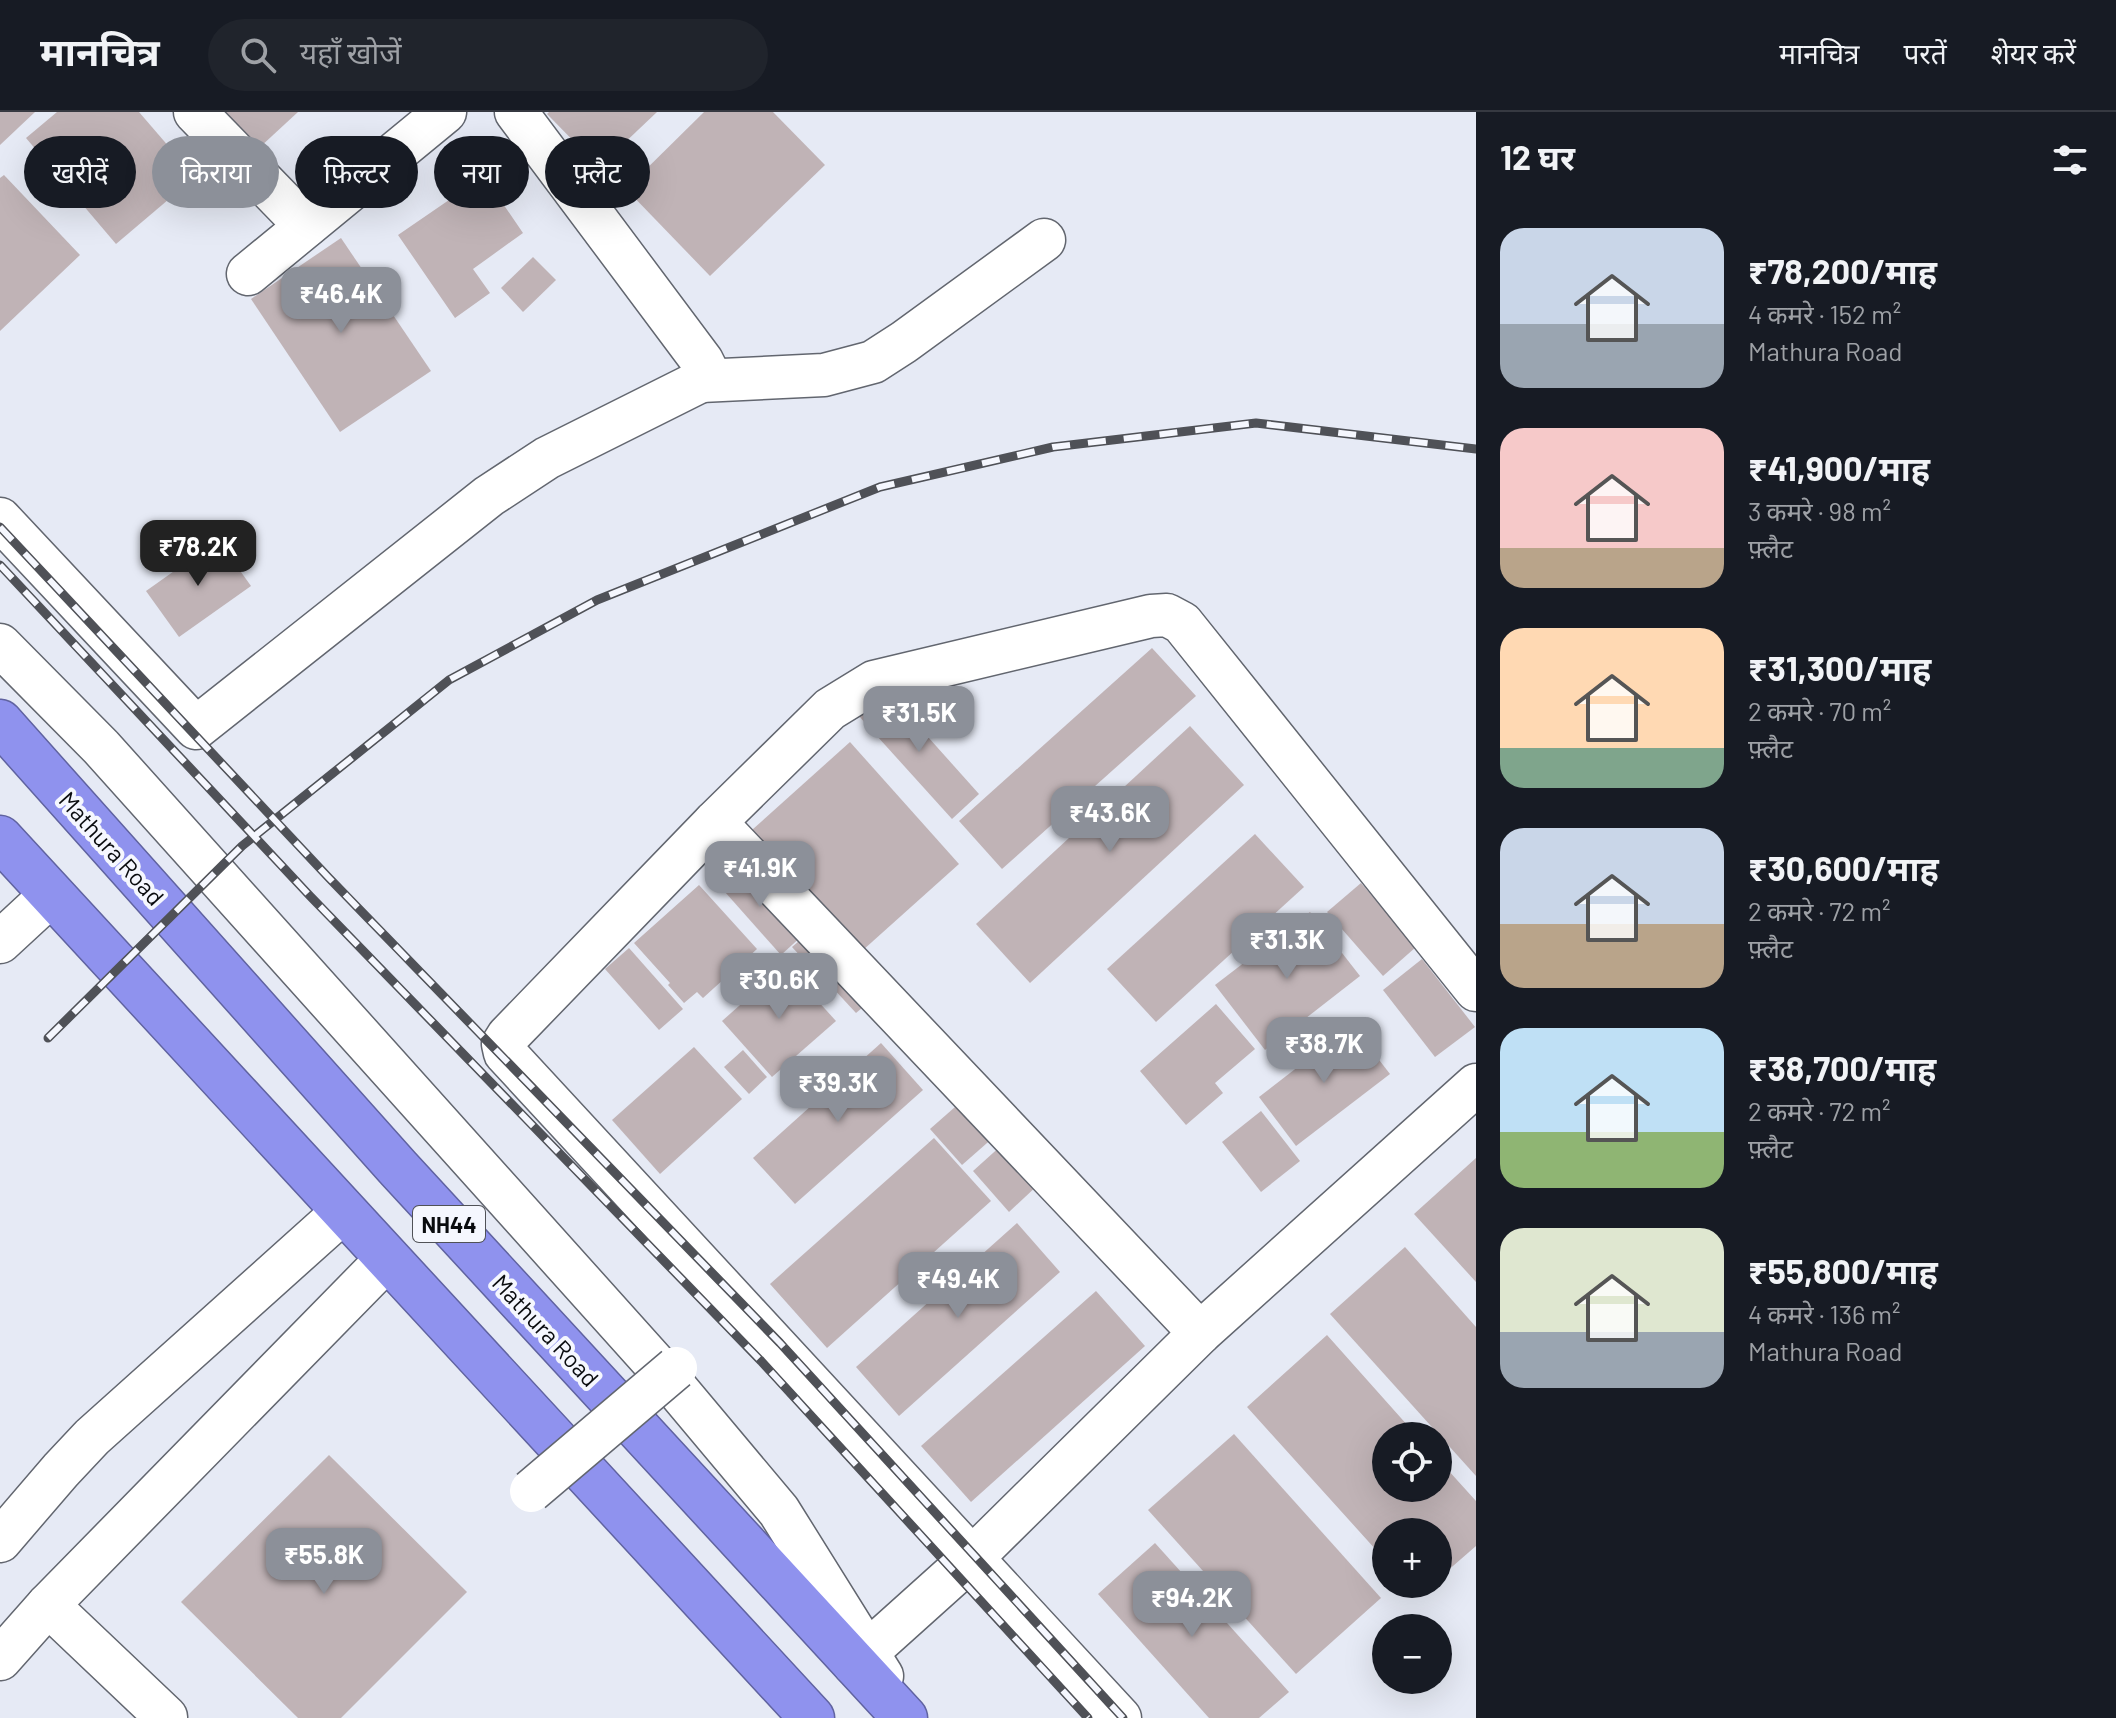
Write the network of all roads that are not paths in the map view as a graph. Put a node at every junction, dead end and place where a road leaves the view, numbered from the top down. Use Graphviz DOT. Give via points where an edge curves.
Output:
graph roads {
  1 [pos="195,112"];
  2 [pos="445,112"];
  3 [pos="516,112"];
  4 [pos="306,226"];
  5 [pos="1044,240"];
  6 [pos="248,274"];
  7 [pos="701,381"];
  8 [pos="0,519"];
  9 [pos="0,645"];
  10 [pos="0,722"];
  11 [pos="715,822"];
  12 [pos="0,838"];
  13 [pos="52,894"];
  14 [pos="0,942"];
  15 [pos="1476,990"];
  16 [pos="1476,1085"];
  17 [pos="344,1211"];
  18 [pos="388,1258"];
  19 [pos="1200,1333"];
  20 [pos="676,1368"];
  21 [pos="531,1491"];
  22 [pos="0,1541"];
  23 [pos="972,1558"];
  24 [pos="48,1605"];
  25 [pos="861,1658"];
  26 [pos="0,1659"];
  27 [pos="166,1718"];
  28 [pos="812,1718"];
  29 [pos="906,1718"];
  30 [pos="1120,1718"];
  1 -- 4 [label="street"];
  2 -- 4 [label="street"];
  3 -- 7 [label="street" via="702,361 706,369"];
  4 -- 6 [label="street"];
  5 -- 7 [label="street" via="873,362 824,375"];
  7 -- 8 [label="street" via="561,451 489,496 196,728"];
  9 -- 25 [label="street" via="101,747 665,1375 779,1511"];
  10 -- 25 [label="highway, Mathura Road / NH44" via="398,1168"];
  11 -- 15 [label="street" via="830,709 874,682 1167,615 1182,623"];
  11 -- 19 [label="street"];
  11 -- 23 [label="street" via="508,1036 505,1053"];
  12 -- 13 [label="highway, NH44"];
  13 -- 14 [label="street"];
  13 -- 17 [label="highway, NH44"];
  16 -- 19 [label="street"];
  17 -- 18 [label="highway, NH44"];
  17 -- 22 [label="street" via="92,1437"];
  18 -- 24 [label="street"];
  18 -- 28 [label="highway, NH44"];
  19 -- 23 [label="street"];
  20 -- 21 [label="street, bridge"];
  23 -- 25 [label="street"];
  23 -- 30 [label="street"];
  24 -- 26 [label="street"];
  24 -- 27 [label="street"];
  25 -- 29 [label="highway, Mathura Road / NH44"];
}
